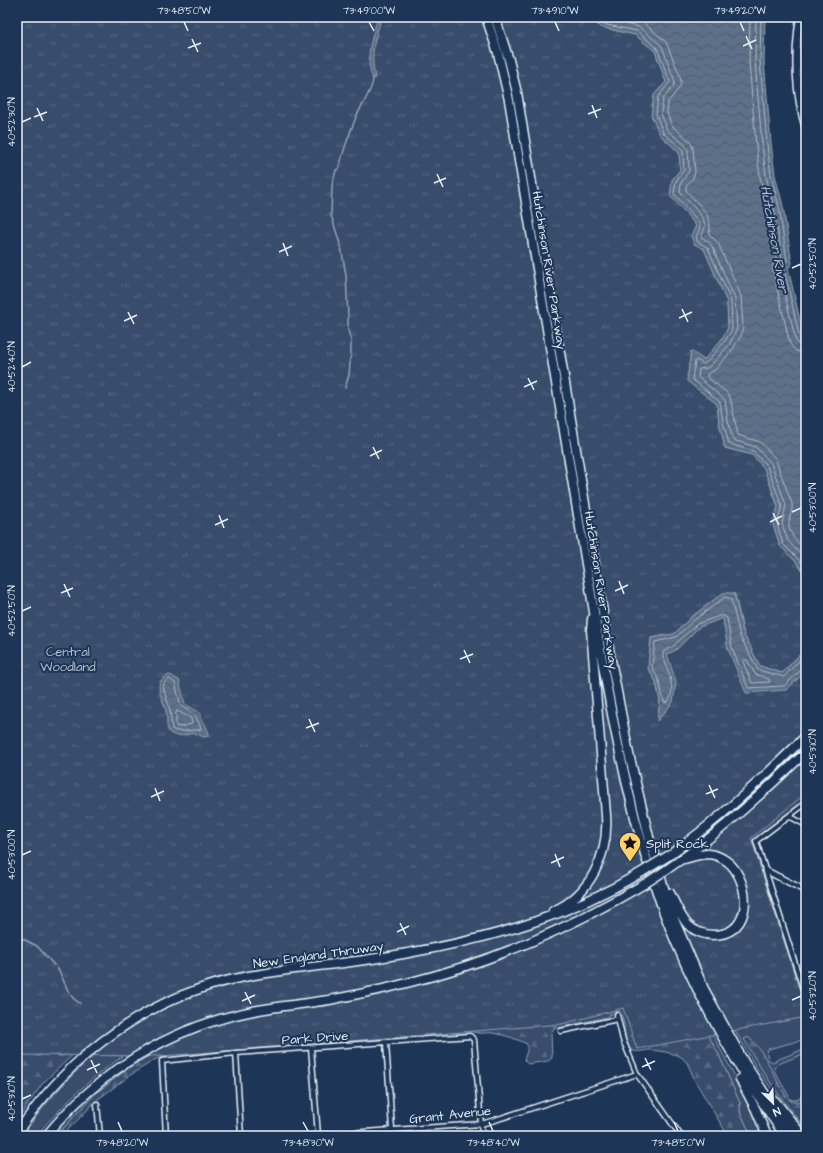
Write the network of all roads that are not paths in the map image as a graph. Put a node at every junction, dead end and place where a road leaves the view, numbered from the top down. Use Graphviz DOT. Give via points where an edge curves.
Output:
graph roads {
  1 [pos="486,17"];
  2 [pos="495,17"];
  3 [pos="800,17"];
  4 [pos="806,25"];
  5 [pos="806,100"];
  6 [pos="806,129"];
  7 [pos="593,608"];
  8 [pos="806,736"];
  9 [pos="806,752"];
  10 [pos="806,803"];
  11 [pos="789,816"];
  12 [pos="806,825"];
  13 [pos="684,858"];
  14 [pos="657,865"];
  15 [pos="765,870"];
  16 [pos="806,891"];
  17 [pos="536,923"];
  18 [pos="805,990"];
  19 [pos="806,998"];
  20 [pos="561,1031"];
  21 [pos="386,1043"];
  22 [pos="725,1044"];
  23 [pos="311,1048"];
  24 [pos="236,1053"];
  25 [pos="748,1067"];
  26 [pos="637,1074"];
  27 [pos="97,1104"];
  28 [pos="481,1124"];
  29 [pos="392,1129"];
  30 [pos="17,1133"];
  31 [pos="318,1135"];
  32 [pos="46,1136"];
  33 [pos="100,1136"];
  34 [pos="166,1136"];
  35 [pos="241,1136"];
  36 [pos="306,1136"];
  37 [pos="482,1136"];
  38 [pos="681,1136"];
  39 [pos="767,1136"];
  40 [pos="785,1136"];
  41 [pos="793,1136"];
  42 [pos="803,1136"];
  1 -- 7 [label="highway, Hutchinson River Parkway" via="502,66 512,113"];
  2 -- 14 [label="highway, Hutchinson River Parkway" via="517,93 614,682 634,776"];
  3 -- 6 [label="main road" via="796,69"];
  4 -- 5 [label="main road" via="802,67"];
  7 -- 17 [label="highway" via="591,630 606,815 605,841 598,866 582,890 569,902"];
  7 -- 22 [label="highway, Hutchinson River Parkway" via="617,741 651,873 683,959"];
  8 -- 17 [label="highway, New England Thruway, bridge" via="721,815 668,856 608,891"];
  9 -- 13 [label="highway" via="748,807"];
  10 -- 11 [label="street"];
  11 -- 12 [label="street"];
  11 -- 15 [label="street" via="756,841"];
  13 -- 14 [label="highway" via="712,854 724,859 734,868 743,887 746,905 741,918 732,928 721,934 711,934 690,927 681,915"];
  13 -- 32 [label="highway, bridge" via="595,912 556,931 475,963 380,989 232,1016 163,1041 133,1058 97,1084 74,1104"];
  14 -- 25 [label="highway, Hutchinson River Parkway" via="674,919 692,962"];
  15 -- 16 [label="street"];
  15 -- 18 [label="street"];
  17 -- 30 [label="highway, New England Thruway" via="442,947 382,958 248,976 187,993 139,1016 96,1046 52,1088"];
  18 -- 19 [label="street"];
  20 -- 26 [label="street" via="618,1017 623,1040"];
  21 -- 23 [label="street, Park Drive"];
  21 -- 28 [label="street, Park Drive" via="470,1036 474,1040"];
  21 -- 29 [label="street"];
  22 -- 39 [label="highway" via="729,1059"];
  22 -- 40 [label="highway, Hutchinson River Parkway"];
  23 -- 24 [label="street, Park Drive"];
  23 -- 31 [label="street"];
  24 -- 34 [label="street, Park Drive" via="162,1061"];
  24 -- 35 [label="street"];
  25 -- 41 [label="highway, Hutchinson River Parkway"];
  25 -- 42 [label="highway"];
  26 -- 28 [label="street, Grant Avenue"];
  26 -- 38 [label="street"];
  27 -- 33 [label="street"];
  28 -- 29 [label="street, Grant Avenue"];
  28 -- 37 [label="street"];
  29 -- 31 [label="street, Grant Avenue"];
  31 -- 36 [label="street, Grant Avenue"];
}
